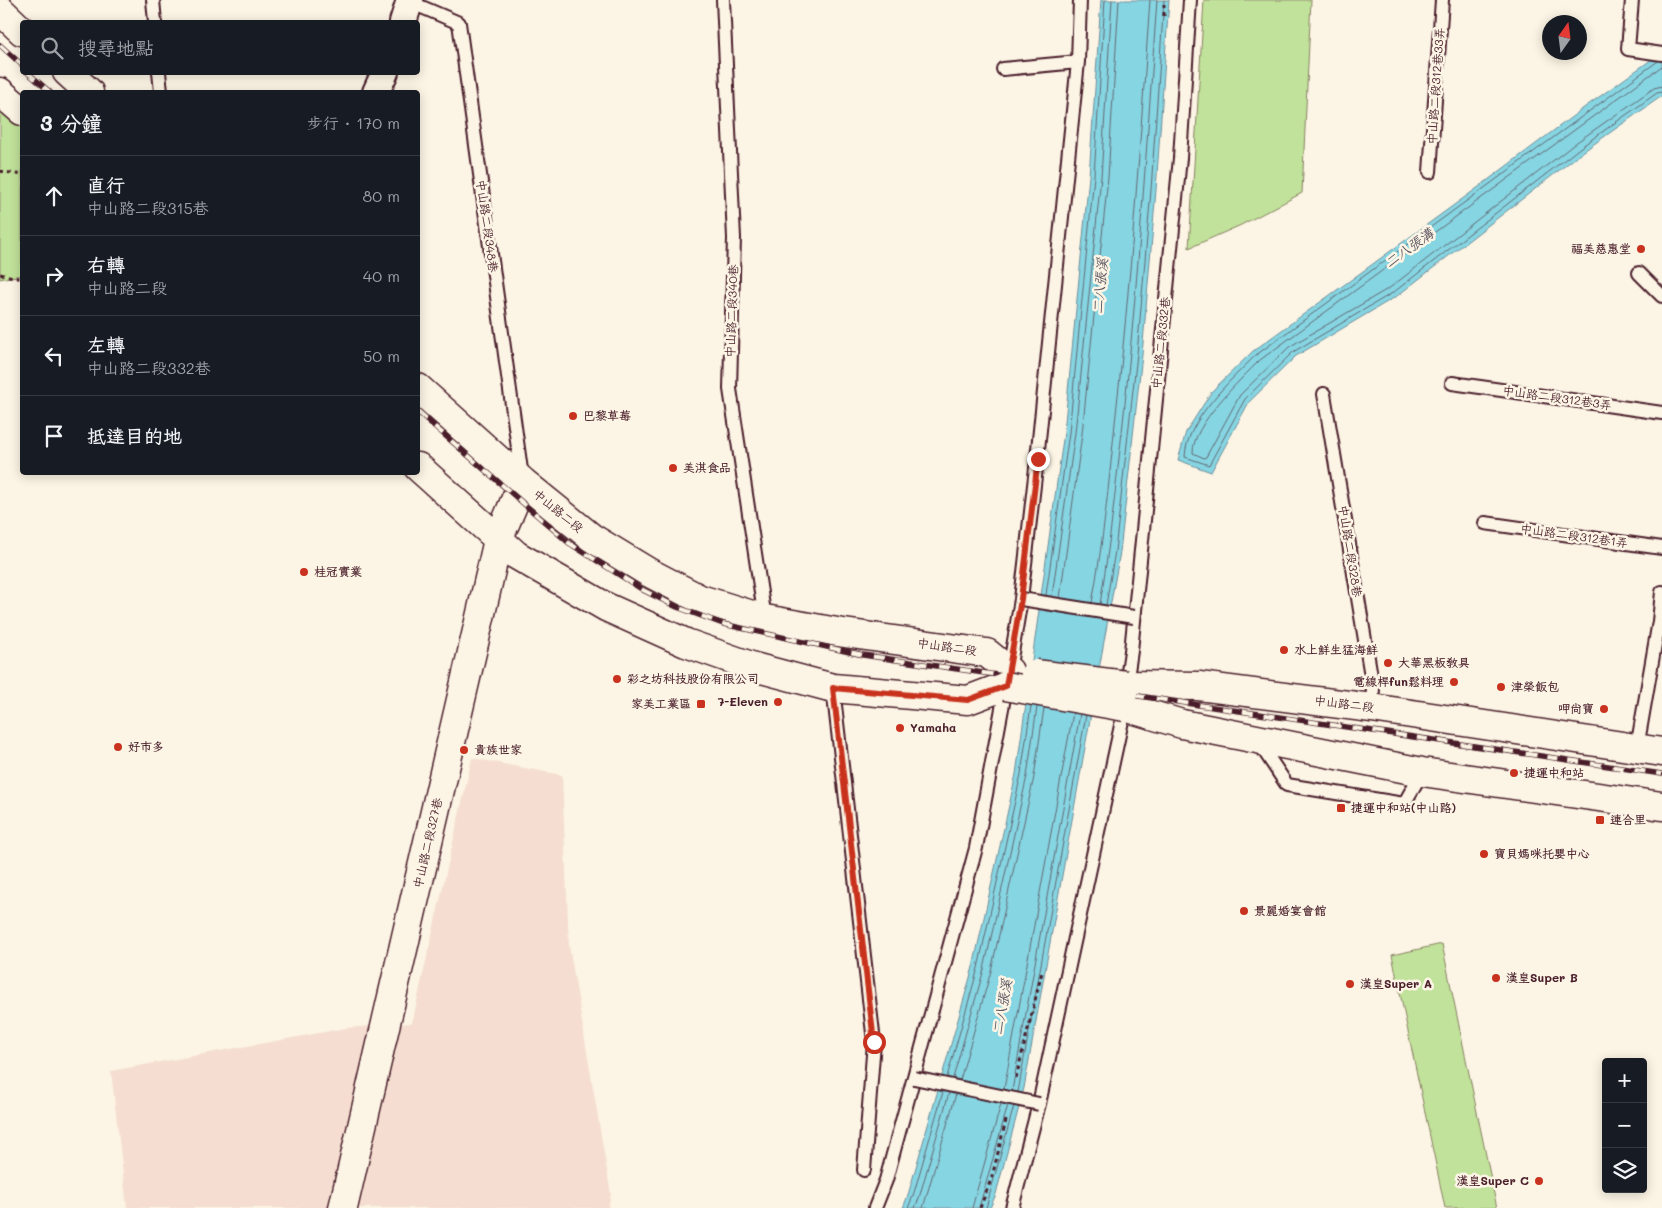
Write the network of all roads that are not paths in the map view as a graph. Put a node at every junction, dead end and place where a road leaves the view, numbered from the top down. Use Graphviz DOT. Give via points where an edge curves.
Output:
graph roads {
  1 [pos="152,0"];
  2 [pos="723,0"];
  3 [pos="1080,0"];
  4 [pos="1190,0"];
  5 [pos="1442,0"];
  6 [pos="1632,0"];
  7 [pos="408,8"];
  8 [pos="0,10"];
  9 [pos="154,20"];
  10 [pos="20,29"];
  11 [pos="1662,54"];
  12 [pos="1078,62"];
  13 [pos="1003,68"];
  14 [pos="70,75"];
  15 [pos="159,75"];
  16 [pos="384,75"];
  17 [pos="87,90"];
  18 [pos="161,90"];
  19 [pos="377,90"];
  20 [pos="0,92"];
  21 [pos="20,109"];
  22 [pos="1430,172"];
  23 [pos="1639,274"];
  24 [pos="1662,296"];
  25 [pos="1452,383"];
  26 [pos="420,390"];
  27 [pos="1324,394"];
  28 [pos="1662,413"];
  29 [pos="420,469"];
  30 [pos="523,482"];
  31 [pos="1485,524"];
  32 [pos="498,540"];
  33 [pos="1662,548"];
  34 [pos="1662,592"];
  35 [pos="1021,599"];
  36 [pos="1134,617"];
  37 [pos="765,619"];
  38 [pos="1660,621"];
  39 [pos="1007,678"];
  40 [pos="833,688"];
  41 [pos="1125,696"];
  42 [pos="1372,708"];
  43 [pos="1255,738"];
  44 [pos="1650,750"];
  45 [pos="1422,772"];
  46 [pos="1662,806"];
  47 [pos="914,1078"];
  48 [pos="1039,1104"];
  49 [pos="864,1170"];
  50 [pos="343,1208"];
  51 [pos="876,1208"];
  52 [pos="1012,1208"];
  1 -- 9 [label="lane"];
  2 -- 37 [label="lane, 中山路二段340巷" via="734,238 730,389"];
  3 -- 12 [label="lane"];
  4 -- 36 [label="lane, 中山路二段332巷" via="1179,168"];
  5 -- 22 [label="lane, 中山路二段312巷33弄"];
  6 -- 11 [label="lane" via="1628,49"];
  7 -- 30 [label="lane, 中山路二段348巷" via="459,23"];
  8 -- 10 [label="main road"];
  12 -- 13 [label="lane"];
  12 -- 35 [label="lane"];
  14 -- 17 [label="main road"];
  15 -- 18 [label="lane"];
  16 -- 19 [label="street"];
  20 -- 21 [label="main road"];
  23 -- 24 [label="lane"];
  25 -- 28 [label="lane, 中山路二段312巷3弄"];
  26 -- 30 [label="main road, 中山路二段"];
  27 -- 42 [label="lane, 中山路二段328巷" via="1373,688"];
  29 -- 32 [label="main road"];
  30 -- 32 [label="main road, 中山路二段327巷"];
  30 -- 37 [label="main road, 中山路二段" via="592,538 648,572 700,599"];
  31 -- 33 [label="lane, 中山路二段312巷1弄"];
  32 -- 40 [label="main road" via="516,555 606,607 686,644 754,667"];
  32 -- 50 [label="main road, 中山路二段327巷"];
  34 -- 38 [label="lane"];
  35 -- 36 [label="lane, bridge"];
  35 -- 39 [label="lane"];
  36 -- 41 [label="lane, 中山路二段332巷"];
  37 -- 39 [label="main road, 中山路二段" via="987,653"];
  38 -- 44 [label="lane"];
  39 -- 40 [label="main road" via="968,700"];
  39 -- 41 [label="main road, 中山路二段, bridge"];
  39 -- 47 [label="lane" via="976,848"];
  40 -- 49 [label="lane" via="874,1042"];
  41 -- 42 [label="main road, 中山路二段" via="1200,686"];
  41 -- 43 [label="main road, 中山路二段" via="1182,724"];
  41 -- 48 [label="lane, 中山路二段332巷"];
  42 -- 44 [label="main road, 中山路二段"];
  43 -- 45 [label="main road, 中山路二段"];
  43 -- 45 [label="lane" via="1287,785 1404,804"];
  45 -- 46 [label="main road, 中山路二段"];
  47 -- 48 [label="lane, bridge"];
  47 -- 51 [label="lane"];
  48 -- 52 [label="lane, 中山路二段332巷"];
}
